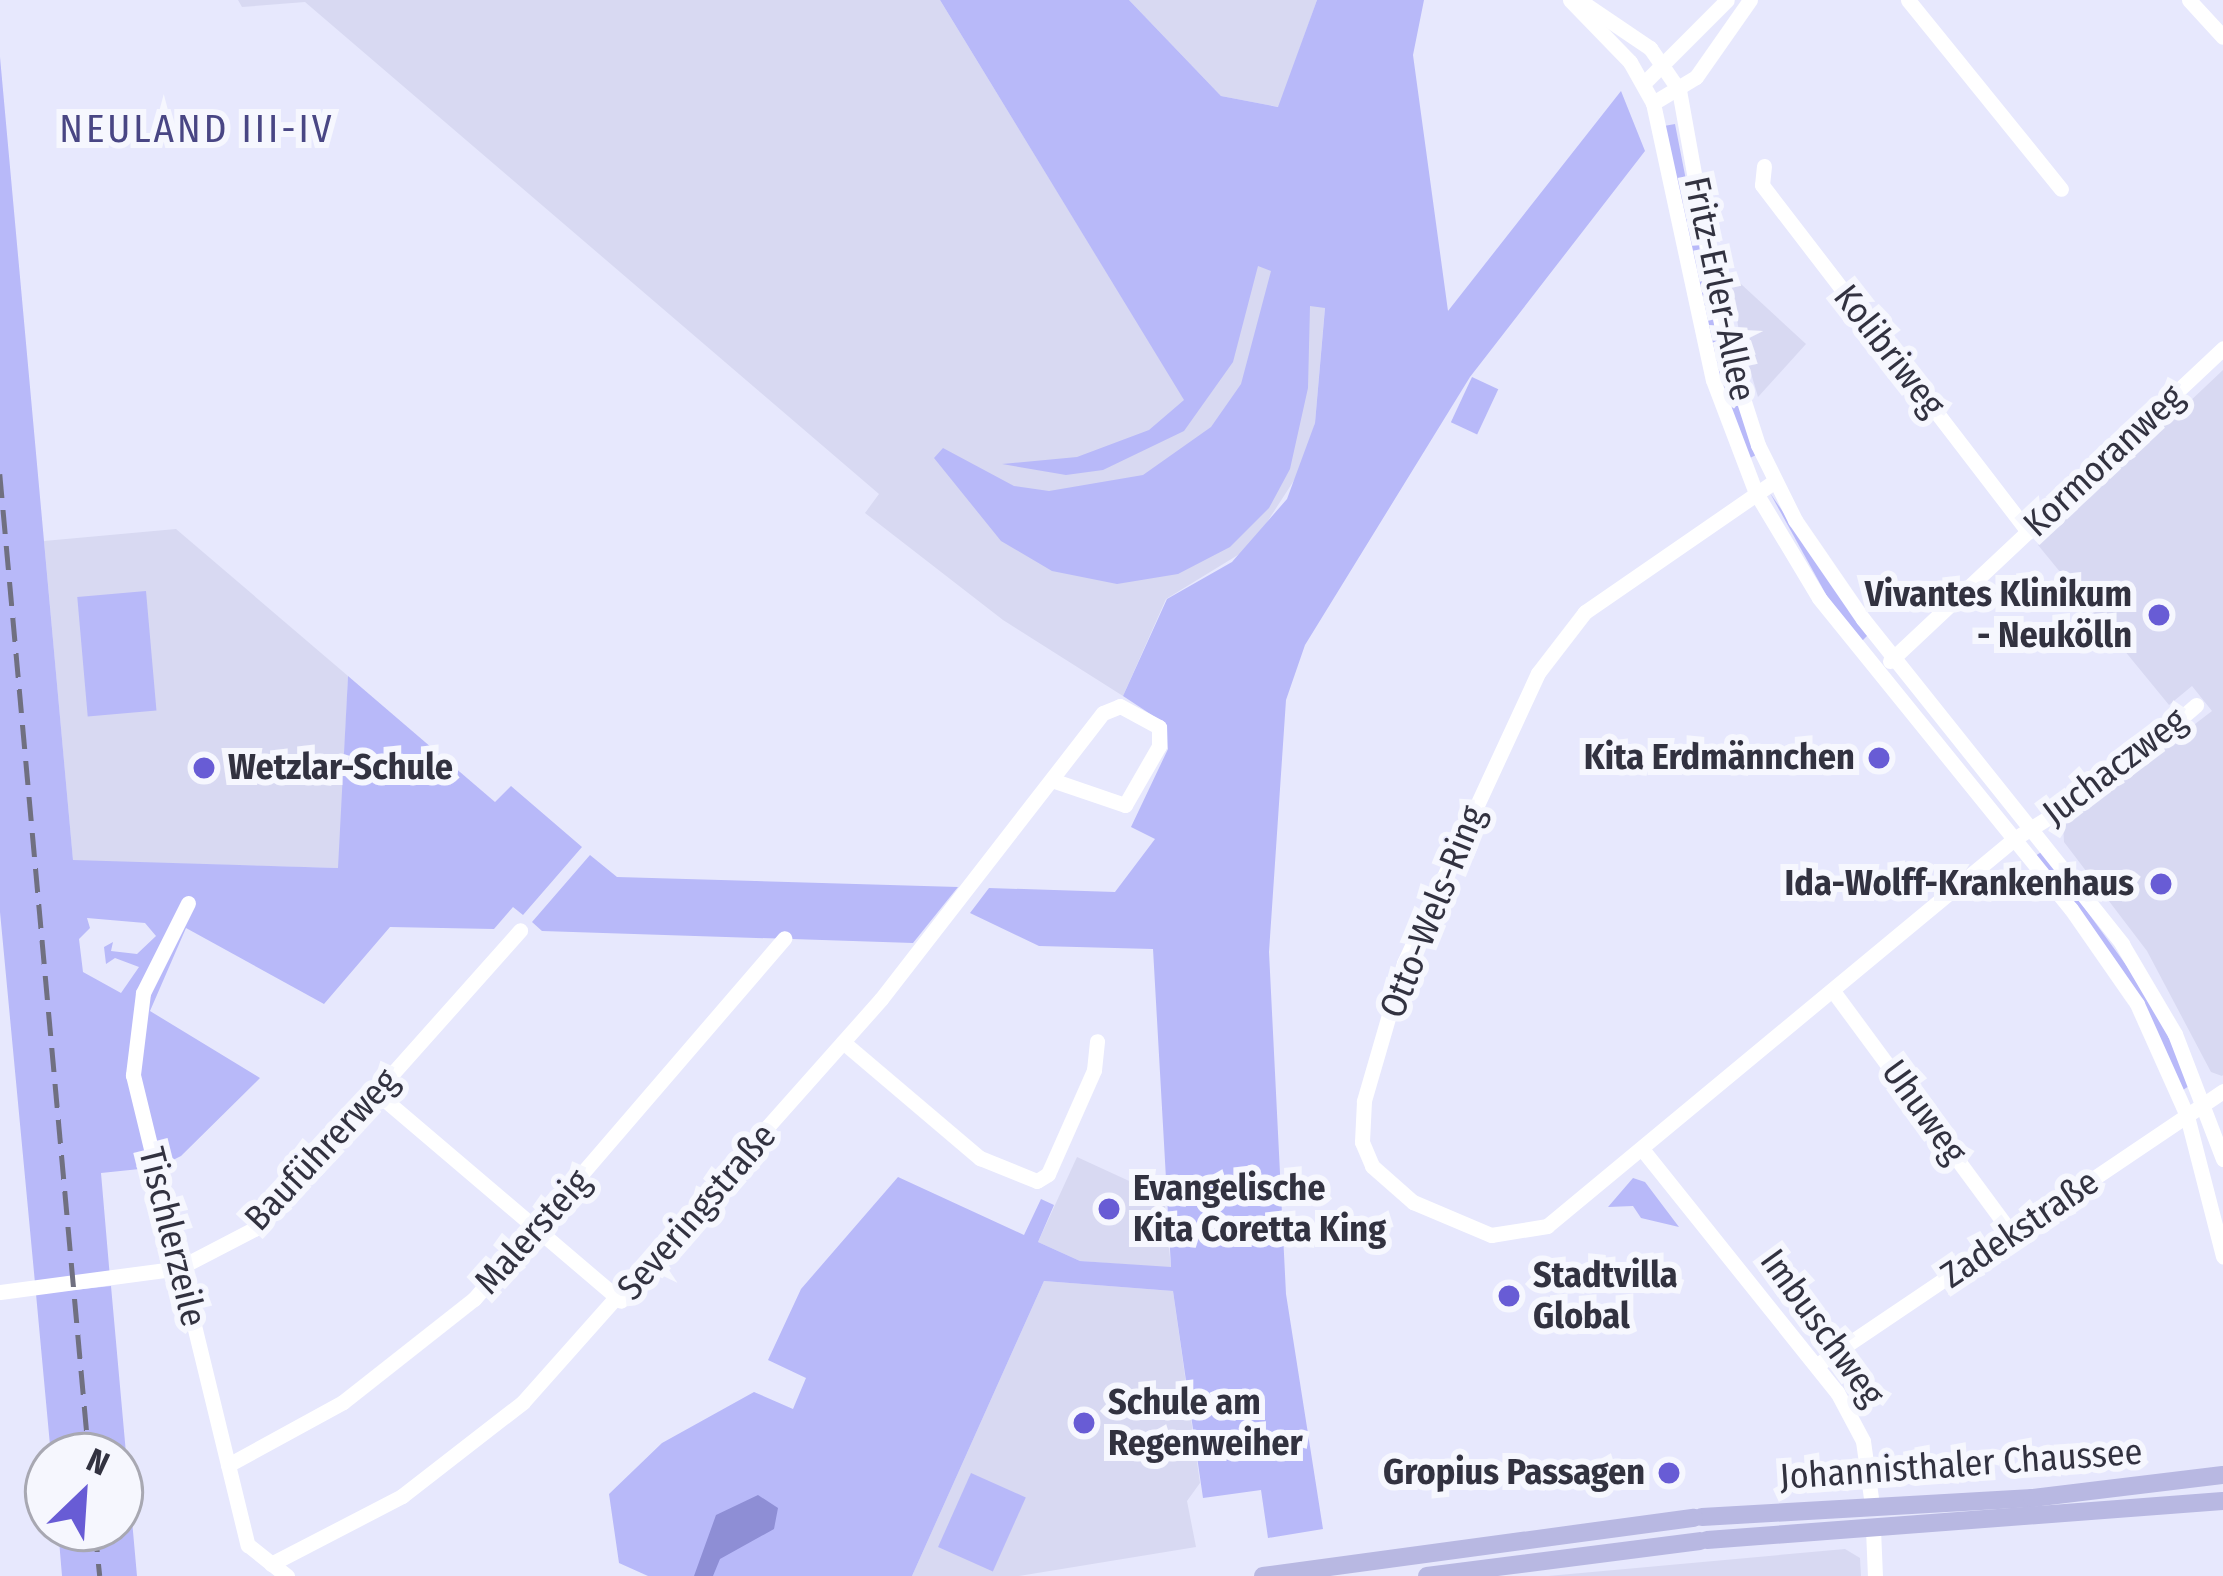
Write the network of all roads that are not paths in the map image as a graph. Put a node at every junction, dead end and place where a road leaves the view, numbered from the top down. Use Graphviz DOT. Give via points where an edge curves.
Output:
graph roads {
  1 [pos="1570,0"];
  2 [pos="1580,0"];
  3 [pos="1726,0"];
  4 [pos="1750,0"];
  5 [pos="1907,0"];
  6 [pos="2189,0"];
  7 [pos="2223,37"];
  8 [pos="1666,67"];
  9 [pos="1644,83"];
  10 [pos="1679,90"];
  11 [pos="1653,103"];
  12 [pos="1764,166"];
  13 [pos="2061,189"];
  14 [pos="2223,348"];
  15 [pos="1775,482"];
  16 [pos="1756,493"];
  17 [pos="2028,532"];
  18 [pos="1894,657"];
  19 [pos="1879,672"];
  20 [pos="2196,705"];
  21 [pos="1052,780"];
  22 [pos="2034,829"];
  23 [pos="2014,839"];
  24 [pos="188,903"];
  25 [pos="520,930"];
  26 [pos="785,938"];
  27 [pos="1833,991"];
  28 [pos="1097,1041"];
  29 [pos="843,1042"];
  30 [pos="2223,1091"];
  31 [pos="378,1094"];
  32 [pos="2206,1103"];
  33 [pos="2187,1116"];
  34 [pos="1642,1149"];
  35 [pos="2223,1159"];
  36 [pos="539,1229"];
  37 [pos="2012,1234"];
  38 [pos="2223,1256"];
  39 [pos="179,1268"];
  40 [pos="0,1292"];
  41 [pos="620,1300"];
  42 [pos="1816,1365"];
  43 [pos="228,1465"];
  44 [pos="2223,1475"];
  45 [pos="2223,1501"];
  46 [pos="1872,1504"];
  47 [pos="1873,1529"];
  48 [pos="272,1570"];
  49 [pos="287,1576"];
  50 [pos="1263,1576"];
  51 [pos="1427,1576"];
  52 [pos="1875,1576"];
  1 -- 9 [label="street, Fritz-Erler-Allee"];
  2 -- 8 [label="street"];
  3 -- 8 [label="street"];
  4 -- 10 [label="street"];
  5 -- 13 [label="street"];
  6 -- 7 [label="street"];
  8 -- 9 [label="street"];
  8 -- 10 [label="street, Fritz-Erler-Allee"];
  9 -- 11 [label="street, Fritz-Erler-Allee"];
  10 -- 11 [label="street"];
  10 -- 15 [label="street, Fritz-Erler-Allee" via="1724,339"];
  11 -- 16 [label="street, Fritz-Erler-Allee" via="1713,380"];
  12 -- 17 [label="street, Kolibriweg" via="1762,185"];
  14 -- 17 [label="street, Kormoranweg"];
  15 -- 16 [label="street, Otto-Wels-Ring"];
  15 -- 18 [label="street, Fritz-Erler-Allee" via="1823,566"];
  16 -- 19 [label="street, Fritz-Erler-Allee" via="1819,598"];
  16 -- 34 [label="street, Otto-Wels-Ring" via="1585,612 1552,650 1411,947 1361,1114 1366,1154 1387,1184 1491,1235 1546,1226"];
  17 -- 18 [label="street, Kormoranweg"];
  18 -- 19 [label="street, Kormoranweg"];
  18 -- 22 [label="street, Fritz-Erler-Allee"];
  19 -- 23 [label="street, Fritz-Erler-Allee"];
  20 -- 22 [label="street, Juchaczweg" via="2125,768"];
  21 -- 21 [label="street, Severingstraße" via="1112,707 1159,727 1160,746 1124,806"];
  21 -- 29 [label="street, Severingstraße"];
  22 -- 23 [label="street"];
  22 -- 32 [label="street, Fritz-Erler-Allee" via="2154,991"];
  23 -- 27 [label="street, Otto-Wels-Ring"];
  23 -- 33 [label="street, Fritz-Erler-Allee" via="2137,1004"];
  24 -- 39 [label="street, Tischlerzeile" via="143,992 133,1044 138,1103"];
  25 -- 31 [label="street, Bauführerweg"];
  26 -- 36 [label="street, Malersteig"];
  27 -- 34 [label="street, Otto-Wels-Ring"];
  27 -- 37 [label="street, Uhuweg"];
  28 -- 29 [label="street" via="1094,1070 1048,1174 1037,1181 980,1158"];
  29 -- 41 [label="street, Severingstraße"];
  30 -- 32 [label="street, Zadekstraße"];
  31 -- 36 [label="street"];
  31 -- 39 [label="street, Bauführerweg" via="275,1211"];
  32 -- 33 [label="street, Zadekstraße"];
  32 -- 35 [label="street, Fritz-Erler-Allee"];
  33 -- 37 [label="street, Zadekstraße"];
  33 -- 38 [label="street, Fritz-Erler-Allee"];
  34 -- 42 [label="street, Imbuschweg"];
  36 -- 41 [label="street"];
  36 -- 43 [label="street, Malersteig" via="413,1354 268,1449"];
  37 -- 42 [label="street, Zadekstraße"];
  39 -- 40 [label="street, Bauführerweg"];
  39 -- 43 [label="street, Tischlerzeile"];
  41 -- 48 [label="street, Severingstraße" via="470,1446"];
  42 -- 46 [label="street, Imbuschweg" via="1863,1441"];
  43 -- 48 [label="street, Tischlerzeile" via="250,1553"];
  44 -- 46 [label="main road, Johannisthaler Chaussee" via="2032,1498"];
  45 -- 47 [label="main road, Johannisthaler Chaussee"];
  46 -- 47 [label="main road, Imbuschweg"];
  46 -- 50 [label="main road, Johannisthaler Chaussee" via="1698,1518"];
  47 -- 51 [label="main road, Johannisthaler Chaussee" via="1703,1540"];
  47 -- 52 [label="street, Imbuschweg"];
  48 -- 49 [label="street, Tischlerzeile"];
}
